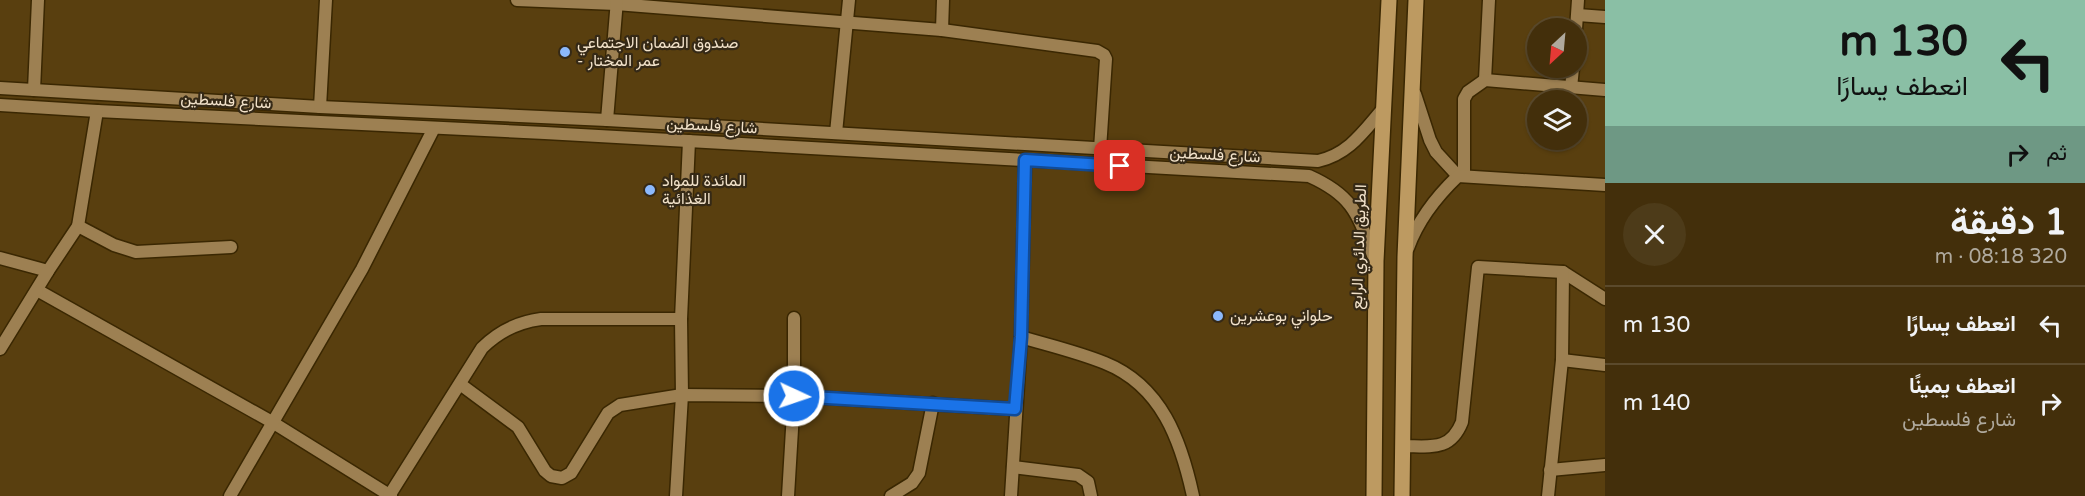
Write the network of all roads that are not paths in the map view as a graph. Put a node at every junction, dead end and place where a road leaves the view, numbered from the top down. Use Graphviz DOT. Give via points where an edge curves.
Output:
graph roads {
  1 [pos="39,0"];
  2 [pos="326,0"];
  3 [pos="517,0"];
  4 [pos="849,0"];
  5 [pos="943,0"];
  6 [pos="1389,0"];
  7 [pos="1416,0"];
  8 [pos="1489,0"];
  9 [pos="1578,0"];
  10 [pos="616,2"];
  11 [pos="1578,15"];
  12 [pos="1605,17"];
  13 [pos="1578,18"];
  14 [pos="846,22"];
  15 [pos="942,30"];
  16 [pos="1572,78"];
  17 [pos="1485,80"];
  18 [pos="1412,85"];
  19 [pos="0,88"];
  20 [pos="1571,88"];
  21 [pos="34,90"];
  22 [pos="1605,90"];
  23 [pos="0,105"];
  24 [pos="320,107"];
  25 [pos="1383,109"];
  26 [pos="96,111"];
  27 [pos="546,118"];
  28 [pos="607,120"];
  29 [pos="434,128"];
  30 [pos="545,133"];
  31 [pos="836,133"];
  32 [pos="689,141"];
  33 [pos="1100,149"];
  34 [pos="1025,160"];
  35 [pos="1461,176"];
  36 [pos="1605,185"];
  37 [pos="78,225"];
  38 [pos="231,247"];
  39 [pos="1405,257"];
  40 [pos="0,258"];
  41 [pos="1376,261"];
  42 [pos="48,271"];
  43 [pos="1563,272"];
  44 [pos="37,290"];
  45 [pos="1605,299"];
  46 [pos="794,318"];
  47 [pos="681,319"];
  48 [pos="1021,337"];
  49 [pos="0,349"];
  50 [pos="1562,360"];
  51 [pos="1605,365"];
  52 [pos="460,384"];
  53 [pos="682,395"];
  54 [pos="794,396"];
  55 [pos="933,403"];
  56 [pos="1015,409"];
  57 [pos="272,422"];
  58 [pos="1402,446"];
  59 [pos="1605,465"];
  60 [pos="1013,467"];
  61 [pos="1550,470"];
  62 [pos="230,496"];
  63 [pos="390,496"];
  64 [pos="676,496"];
  65 [pos="788,496"];
  66 [pos="891,496"];
  67 [pos="1011,496"];
  68 [pos="1091,496"];
  69 [pos="1191,496"];
  70 [pos="1374,496"];
  71 [pos="1402,496"];
  72 [pos="1548,496"];
  1 -- 21 [label="street"];
  2 -- 24 [label="street"];
  3 -- 10 [label="street"];
  4 -- 14 [label="street"];
  5 -- 15 [label="street"];
  6 -- 25 [label="main road, الطريق الدائري الرابع"];
  7 -- 18 [label="main road"];
  8 -- 17 [label="street"];
  9 -- 11 [label="street"];
  10 -- 14 [label="street"];
  10 -- 28 [label="street"];
  11 -- 12 [label="street"];
  11 -- 13 [label="street"];
  14 -- 15 [label="street"];
  14 -- 31 [label="street"];
  15 -- 33 [label="street" via="1104,55"];
  16 -- 20 [label="street"];
  17 -- 20 [label="street"];
  17 -- 35 [label="street" via="1464,99"];
  18 -- 35 [label="street" via="1436,152"];
  18 -- 39 [label="main road"];
  19 -- 21 [label="street, شارع فلسطين"];
  20 -- 22 [label="street"];
  21 -- 24 [label="street, شارع فلسطين"];
  23 -- 26 [label="street, شارع فلسطين"];
  24 -- 27 [label="street, شارع فلسطين"];
  25 -- 33 [label="street, شارع فلسطين" via="1347,148 1335,157 1318,161"];
  25 -- 41 [label="main road, الطريق الدائري الرابع"];
  26 -- 29 [label="street, شارع فلسطين"];
  26 -- 37 [label="street"];
  27 -- 28 [label="street, شارع فلسطين"];
  27 -- 30 [label="street"];
  28 -- 31 [label="street, شارع فلسطين"];
  29 -- 30 [label="street, شارع فلسطين"];
  29 -- 57 [label="street" via="362,269"];
  30 -- 32 [label="street, شارع فلسطين"];
  31 -- 33 [label="street, شارع فلسطين"];
  32 -- 34 [label="street, شارع فلسطين"];
  32 -- 47 [label="street"];
  34 -- 41 [label="street, شارع فلسطين" via="1309,176 1342,195 1363,228"];
  34 -- 48 [label="street"];
  35 -- 36 [label="street"];
  35 -- 39 [label="street" via="1431,205"];
  37 -- 38 [label="street" via="136,252"];
  37 -- 42 [label="street"];
  39 -- 58 [label="main road"];
  40 -- 42 [label="street"];
  41 -- 70 [label="main road, الطريق الدائري الرابع"];
  42 -- 44 [label="street"];
  43 -- 45 [label="street"];
  43 -- 50 [label="street"];
  43 -- 58 [label="street" via="1478,267 1462,422 1447,442 1437,446"];
  44 -- 49 [label="street"];
  44 -- 57 [label="street"];
  46 -- 54 [label="street"];
  47 -- 52 [label="street" via="528,321 490,340"];
  47 -- 53 [label="street"];
  48 -- 56 [label="street"];
  48 -- 69 [label="street" via="1105,363 1141,387 1169,421 1178,440"];
  50 -- 51 [label="street"];
  50 -- 61 [label="street"];
  52 -- 53 [label="street" via="518,427 545,471 562,478 571,473 613,408"];
  52 -- 63 [label="street"];
  53 -- 54 [label="street"];
  53 -- 64 [label="street"];
  54 -- 55 [label="street"];
  54 -- 65 [label="street"];
  55 -- 56 [label="street"];
  55 -- 66 [label="street" via="919,473 912,483"];
  56 -- 60 [label="street"];
  57 -- 62 [label="street"];
  57 -- 63 [label="street"];
  58 -- 71 [label="main road"];
  59 -- 61 [label="street"];
  60 -- 67 [label="street"];
  60 -- 68 [label="street" via="1078,475 1088,482"];
  61 -- 72 [label="street"];
}
